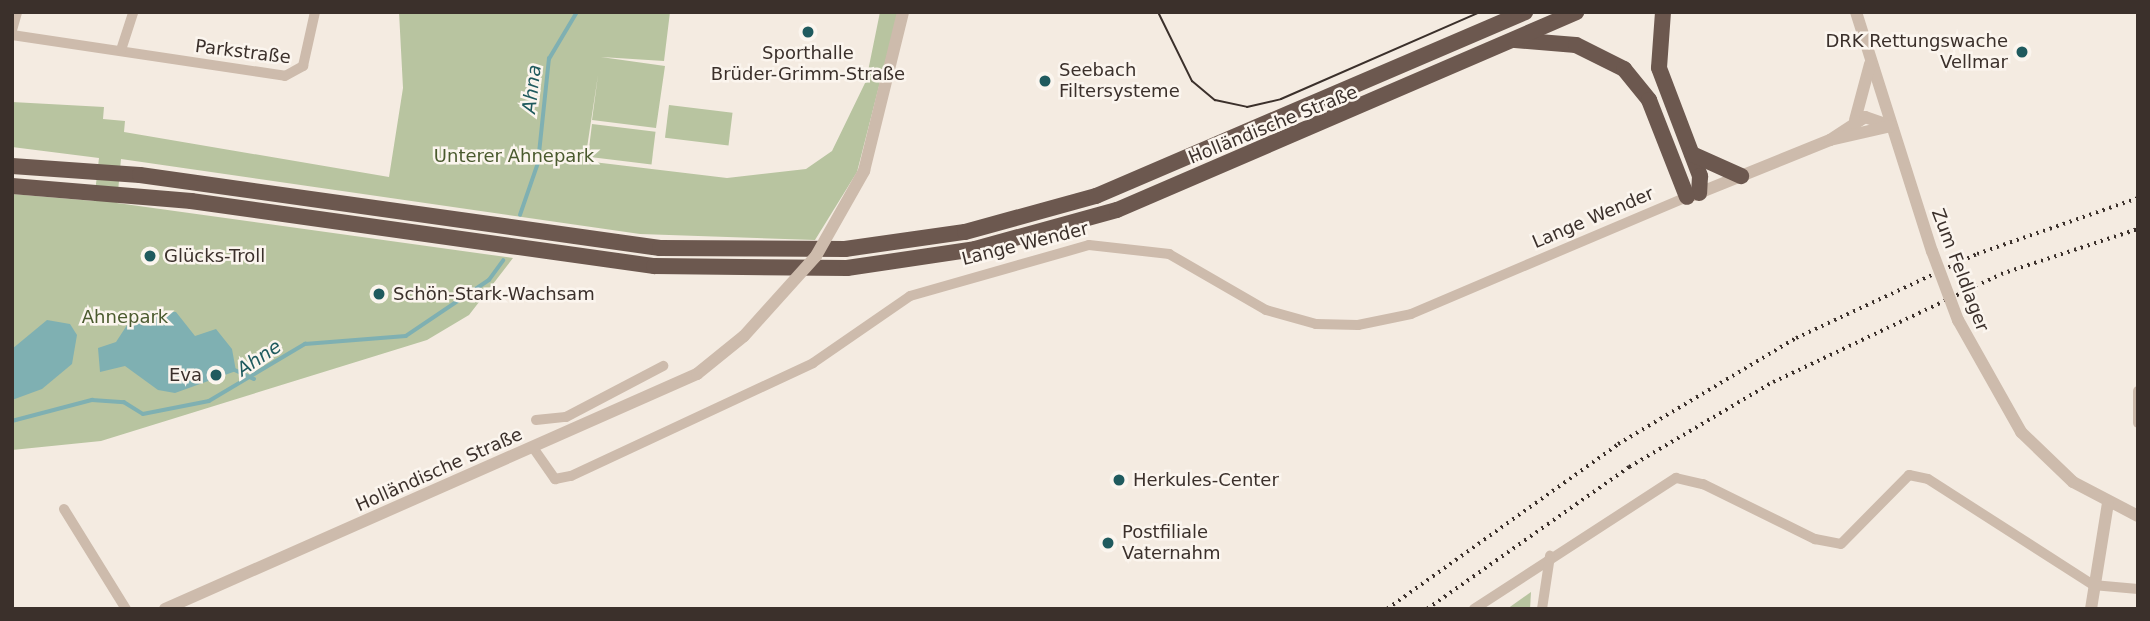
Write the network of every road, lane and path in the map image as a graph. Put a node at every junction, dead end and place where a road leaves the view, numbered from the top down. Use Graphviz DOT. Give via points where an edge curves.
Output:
graph roads {
  1 [pos="17,12"];
  2 [pos="134,12"];
  3 [pos="315,12"];
  4 [pos="903,12"];
  5 [pos="1525,12"];
  6 [pos="1576,12"];
  7 [pos="1663,12"];
  8 [pos="1856,12"];
  9 [pos="12,33"];
  10 [pos="1513,39"];
  11 [pos="121,50"];
  12 [pos="1870,61"];
  13 [pos="1855,120"];
  14 [pos="1891,126"];
  15 [pos="1830,140"];
  16 [pos="1692,154"];
  17 [pos="12,166"];
  18 [pos="1741,176"];
  19 [pos="12,186"];
  20 [pos="1693,195"];
  21 [pos="663,366"];
  22 [pos="2138,391"];
  23 [pos="536,420"];
  24 [pos="2138,423"];
  25 [pos="534,449"];
  26 [pos="2108,503"];
  27 [pos="64,509"];
  28 [pos="2138,516"];
  29 [pos="1550,556"];
  30 [pos="2094,585"];
  31 [pos="2138,589"];
  32 [pos="126,609"];
  33 [pos="165,609"];
  34 [pos="1474,609"];
  35 [pos="1542,609"];
  36 [pos="2091,609"];
  1 -- 9 [label="street, Parkstraße"];
  2 -- 11 [label="street"];
  3 -- 11 [label="street, Parkstraße" via="296,76"];
  4 -- 25 [label="street, Holländische Straße, bridge" via="864,171 816,256 722,356"];
  5 -- 17 [label="highway, Holländische Straße" via="1097,196 965,232 845,249 660,248 140,175"];
  6 -- 10 [label="highway, Holländische Straße"];
  7 -- 16 [label="highway" via="1659,68"];
  8 -- 12 [label="street, Zum Feldlager"];
  9 -- 11 [label="street, Parkstraße"];
  10 -- 19 [label="highway, Holländische Straße" via="1117,210 975,249 847,268 654,266 191,201"];
  10 -- 20 [label="highway" via="1576,45 1624,69 1649,100"];
  12 -- 13 [label="street"];
  12 -- 14 [label="street, Zum Feldlager"];
  13 -- 14 [label="street" via="1873,116"];
  13 -- 15 [label="street"];
  14 -- 15 [label="street"];
  14 -- 26 [label="street, Zum Feldlager, bridge" via="1958,320 2021,432 2073,482"];
  15 -- 18 [label="street, Lange Wender"];
  16 -- 18 [label="highway"];
  16 -- 20 [label="highway"];
  18 -- 20 [label="street, Lange Wender"];
  20 -- 25 [label="street, Lange Wender" via="1410,314 1358,325 1316,324 1266,310 1169,254 1089,245 910,296 813,363 571,476 555,479"];
  21 -- 23 [label="street, Holländische Straße" via="566,417"];
  22 -- 24 [label="street"];
  25 -- 33 [label="street, Holländische Straße"];
  26 -- 28 [label="street, Zum Feldlager"];
  26 -- 30 [label="street"];
  27 -- 32 [label="street"];
  29 -- 30 [label="street" via="1676,478 1703,484 1815,540 1841,544 1909,475 1928,479"];
  29 -- 34 [label="street"];
  29 -- 35 [label="street"];
  30 -- 31 [label="street"];
  30 -- 36 [label="street"];
}
